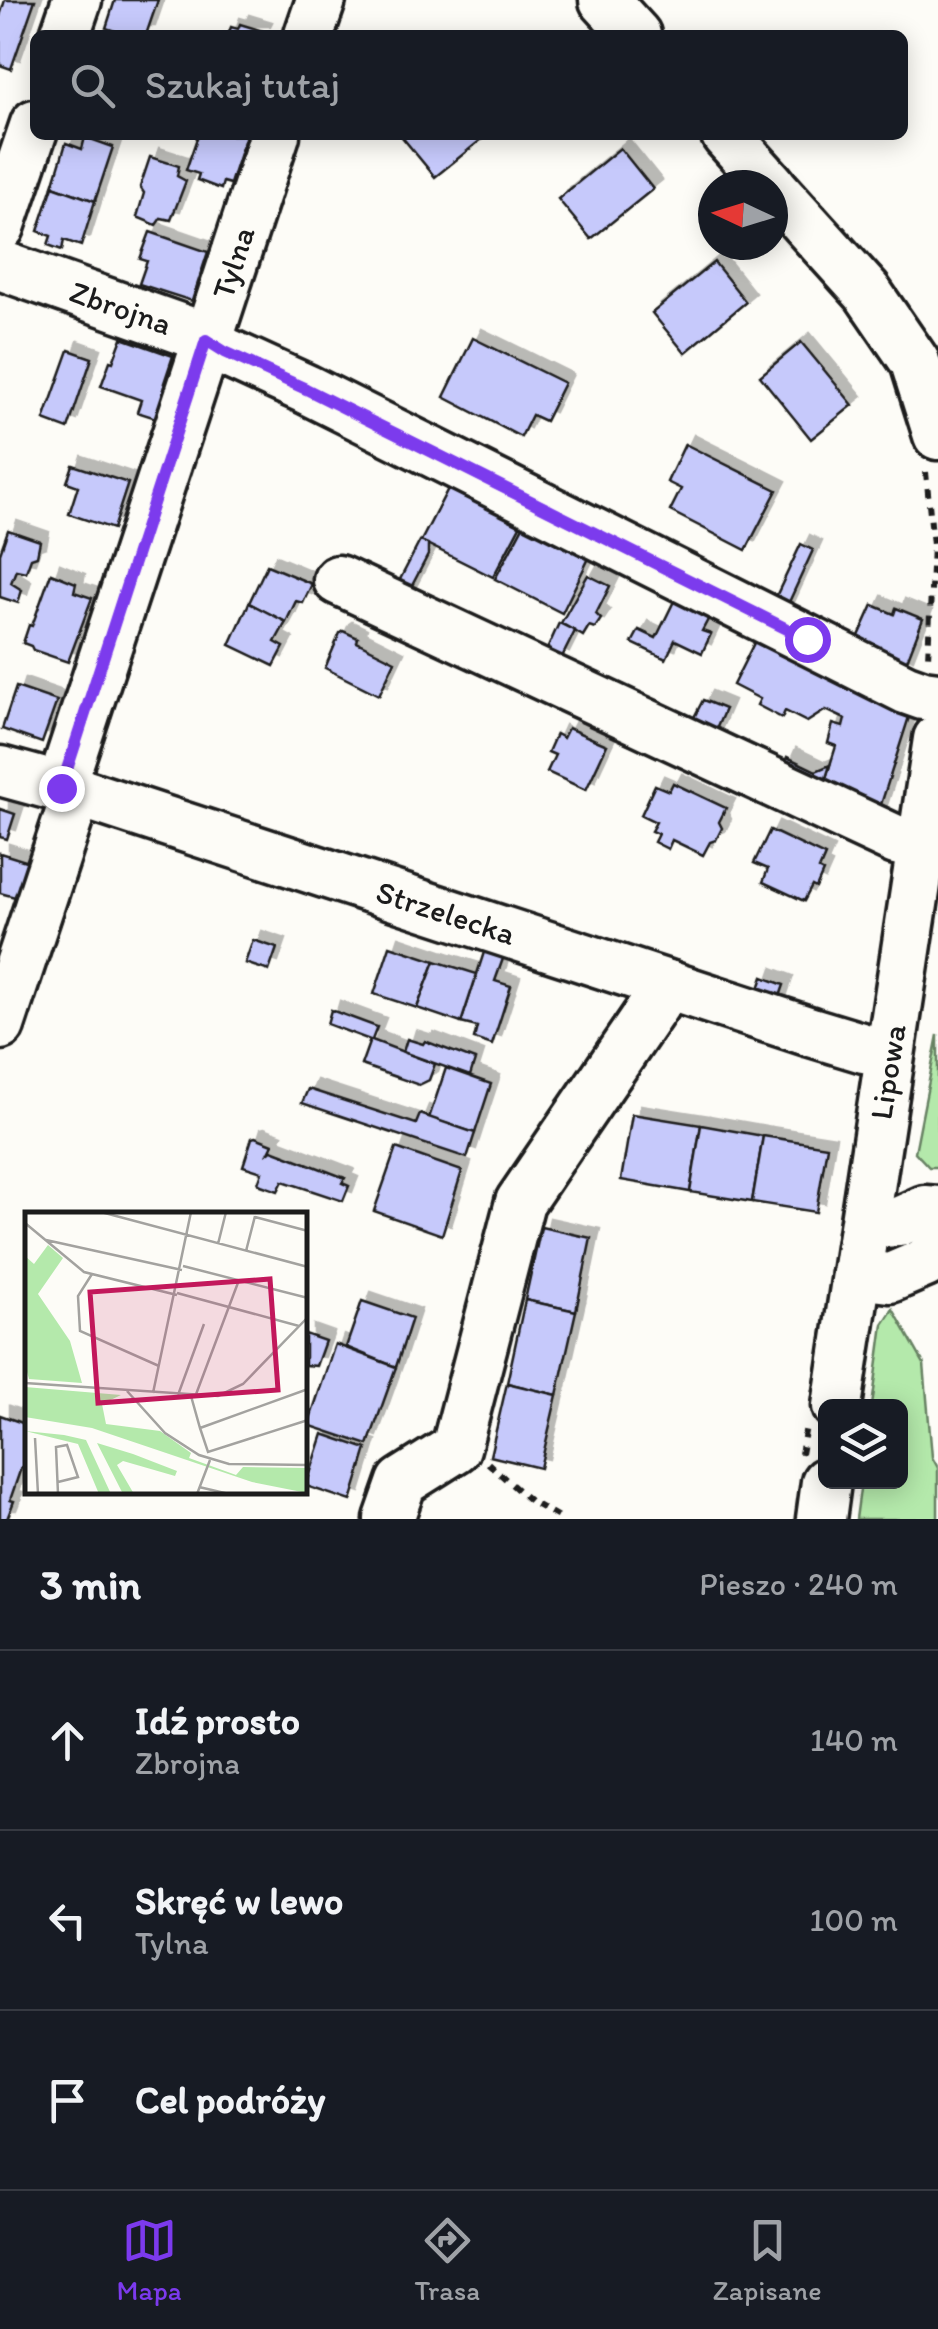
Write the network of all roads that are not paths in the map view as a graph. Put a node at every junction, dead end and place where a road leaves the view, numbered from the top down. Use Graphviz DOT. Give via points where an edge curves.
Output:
graph roads {
  1 [pos="77,0"];
  2 [pos="321,0"];
  3 [pos="604,0"];
  4 [pos="68,30"];
  5 [pos="311,30"];
  6 [pos="631,30"];
  7 [pos="30,139"];
  8 [pos="273,140"];
  9 [pos="731,140"];
  10 [pos="758,170"];
  11 [pos="788,204"];
  12 [pos="0,228"];
  13 [pos="0,266"];
  14 [pos="206,340"];
  15 [pos="938,435"];
  16 [pos="338,580"];
  17 [pos="938,697"];
  18 [pos="938,739"];
  19 [pos="0,771"];
  20 [pos="69,790"];
  21 [pos="923,846"];
  22 [pos="668,986"];
  23 [pos="0,1025"];
  24 [pos="890,1052"];
  25 [pos="876,1162"];
  26 [pos="865,1224"];
  27 [pos="934,1224"];
  28 [pos="857,1274"];
  29 [pos="839,1399"];
  30 [pos="825,1489"];
  31 [pos="389,1519"];
  32 [pos="821,1519"];
  1 -- 4 [label="street"];
  2 -- 5 [label="street"];
  3 -- 6 [label="street"];
  7 -- 12 [label="street"];
  8 -- 14 [label="street, Tylna"];
  9 -- 10 [label="street"];
  11 -- 15 [label="street" via="866,292 916,362"];
  13 -- 14 [label="street, Zbrojna"];
  14 -- 17 [label="street, Zbrojna" via="906,689"];
  14 -- 20 [label="street, Tylna"];
  16 -- 21 [label="street" via="896,840"];
  18 -- 21 [label="street, Lipowa"];
  19 -- 20 [label="street, Strzelecka"];
  20 -- 22 [label="street, Strzelecka"];
  20 -- 23 [label="street, Tylna"];
  21 -- 24 [label="street, Lipowa"];
  22 -- 24 [label="street, Strzelecka"];
  22 -- 31 [label="street" via="520,1202 456,1448 402,1482"];
  24 -- 25 [label="street, Lipowa"];
  25 -- 26 [label="street, Lipowa"];
  25 -- 27 [label="street" via="902,1182"];
  26 -- 27 [label="street"];
  26 -- 28 [label="street, Lipowa"];
  27 -- 28 [label="street" via="925,1263 890,1278"];
  28 -- 29 [label="street, Lipowa"];
  30 -- 32 [label="street"];
}
